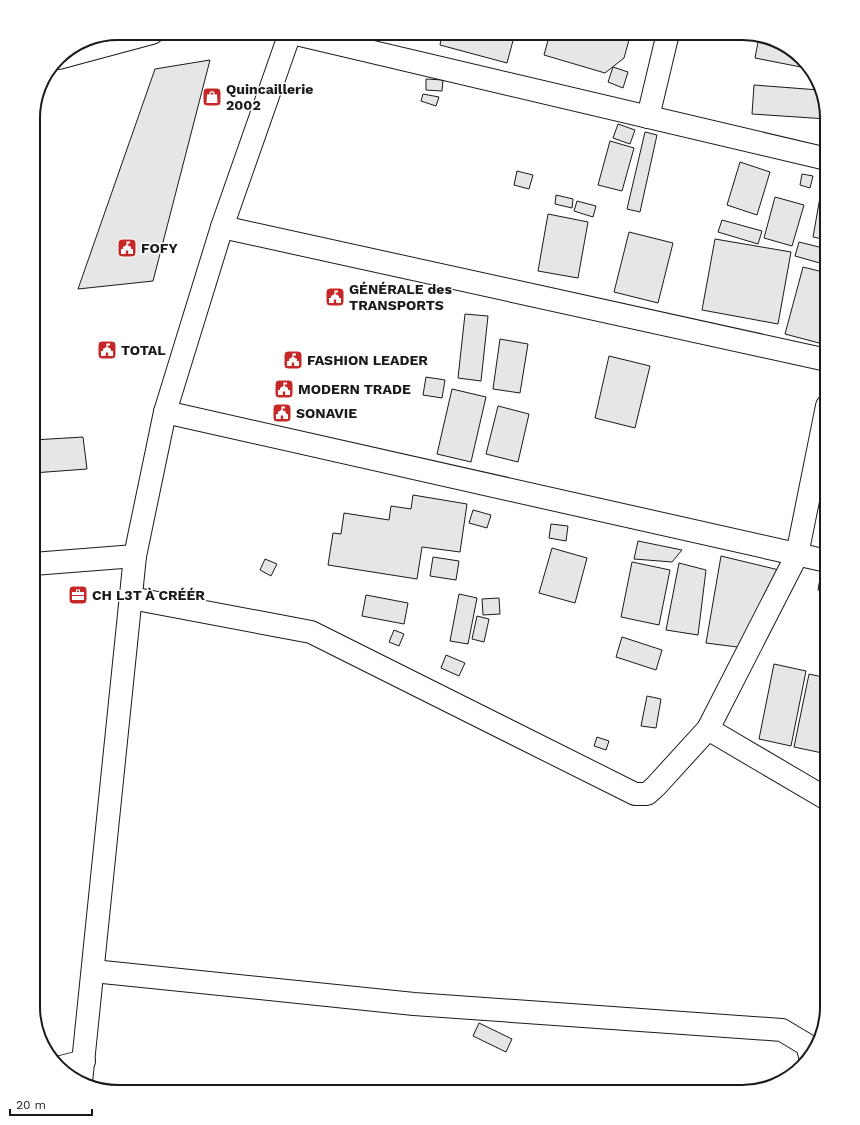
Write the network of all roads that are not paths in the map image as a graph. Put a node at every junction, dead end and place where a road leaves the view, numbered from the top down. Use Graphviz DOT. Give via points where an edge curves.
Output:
graph roads {
  1 [pos="126,40"];
  2 [pos="289,40"];
  3 [pos="321,40"];
  4 [pos="666,40"];
  5 [pos="74,54"];
  6 [pos="648,117"];
  7 [pos="820,157"];
  8 [pos="222,227"];
  9 [pos="820,358"];
  10 [pos="165,412"];
  11 [pos="820,441"];
  12 [pos="797,555"];
  13 [pos="135,556"];
  14 [pos="820,560"];
  15 [pos="40,563"];
  16 [pos="131,598"];
  17 [pos="708,729"];
  18 [pos="820,795"];
  19 [pos="93,971"];
  20 [pos="808,1048"];
  21 [pos="72,1070"];
  22 [pos="82,1072"];
  1 -- 5 [label="street"];
  2 -- 8 [label="street"];
  3 -- 6 [label="street"];
  4 -- 6 [label="street"];
  6 -- 7 [label="street"];
  8 -- 9 [label="street"];
  8 -- 10 [label="street"];
  10 -- 12 [label="street"];
  10 -- 13 [label="street"];
  11 -- 12 [label="street"];
  12 -- 14 [label="street"];
  12 -- 17 [label="street"];
  13 -- 15 [label="street"];
  13 -- 16 [label="street"];
  16 -- 17 [label="street" via="311,632 635,794 646,794 655,787"];
  16 -- 19 [label="street"];
  17 -- 18 [label="street"];
  19 -- 20 [label="street" via="414,1004 782,1030 807,1045"];
  19 -- 22 [label="street"];
  21 -- 22 [label="street"];
}
